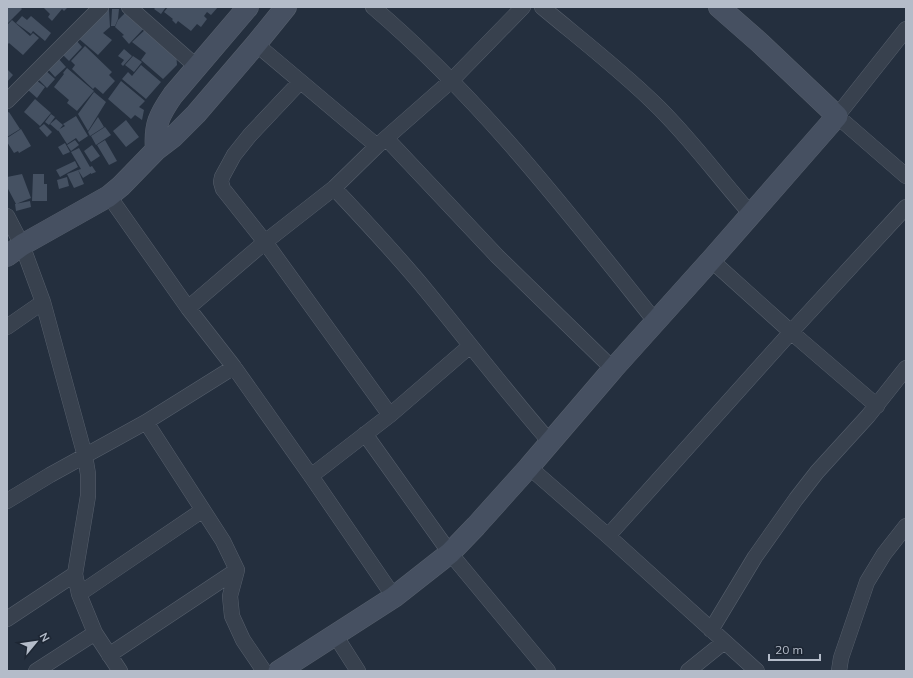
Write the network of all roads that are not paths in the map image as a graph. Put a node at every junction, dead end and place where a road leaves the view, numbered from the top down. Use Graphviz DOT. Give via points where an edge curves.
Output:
graph roads {
  1 [pos="101,7"];
  2 [pos="129,7"];
  3 [pos="248,7"];
  4 [pos="286,7"];
  5 [pos="374,7"];
  6 [pos="523,7"];
  7 [pos="542,7"];
  8 [pos="719,7"];
  9 [pos="906,28"];
  10 [pos="256,44"];
  11 [pos="197,67"];
  12 [pos="452,80"];
  13 [pos="300,82"];
  14 [pos="7,102"];
  15 [pos="837,116"];
  16 [pos="382,142"];
  17 [pos="156,150"];
  18 [pos="906,176"];
  19 [pos="334,188"];
  20 [pos="109,196"];
  21 [pos="906,207"];
  22 [pos="751,214"];
  23 [pos="7,216"];
  24 [pos="266,242"];
  25 [pos="15,250"];
  26 [pos="712,260"];
  27 [pos="43,302"];
  28 [pos="188,308"];
  29 [pos="655,321"];
  30 [pos="7,327"];
  31 [pos="791,332"];
  32 [pos="470,346"];
  33 [pos="234,367"];
  34 [pos="906,368"];
  35 [pos="613,369"];
  36 [pos="877,406"];
  37 [pos="390,415"];
  38 [pos="146,422"];
  39 [pos="366,434"];
  40 [pos="550,442"];
  41 [pos="85,456"];
  42 [pos="529,467"];
  43 [pos="311,476"];
  44 [pos="7,501"];
  45 [pos="204,510"];
  46 [pos="906,526"];
  47 [pos="608,536"];
  48 [pos="450,554"];
  49 [pos="237,570"];
  50 [pos="75,574"];
  51 [pos="79,594"];
  52 [pos="394,597"];
  53 [pos="7,619"];
  54 [pos="711,630"];
  55 [pos="95,633"];
  56 [pos="335,635"];
  57 [pos="724,642"];
  58 [pos="109,655"];
  59 [pos="36,671"];
  60 [pos="120,671"];
  61 [pos="264,671"];
  62 [pos="278,671"];
  63 [pos="358,671"];
  64 [pos="548,671"];
  65 [pos="688,671"];
  66 [pos="757,671"];
  67 [pos="839,671"];
  1 -- 14 [label="street"];
  2 -- 11 [label="street"];
  3 -- 11 [label="street"];
  4 -- 10 [label="street"];
  5 -- 12 [label="street"];
  6 -- 12 [label="street"];
  7 -- 22 [label="street" via="653,102"];
  8 -- 15 [label="street"];
  9 -- 15 [label="street"];
  10 -- 13 [label="street"];
  10 -- 17 [label="street" via="196,114 174,137"];
  11 -- 17 [label="street" via="160,113 157,122"];
  12 -- 16 [label="street"];
  12 -- 29 [label="street" via="508,141"];
  13 -- 16 [label="street"];
  13 -- 24 [label="street" via="250,135 222,176 223,189"];
  15 -- 18 [label="street"];
  15 -- 22 [label="street"];
  16 -- 19 [label="street"];
  16 -- 35 [label="street"];
  17 -- 20 [label="street"];
  19 -- 24 [label="street"];
  19 -- 32 [label="street" via="393,251"];
  20 -- 25 [label="street"];
  20 -- 28 [label="street"];
  21 -- 31 [label="street"];
  22 -- 26 [label="street"];
  23 -- 25 [label="street"];
  24 -- 28 [label="street"];
  24 -- 37 [label="street"];
  25 -- 27 [label="street"];
  26 -- 29 [label="street"];
  26 -- 31 [label="street"];
  27 -- 30 [label="street"];
  27 -- 41 [label="street"];
  28 -- 33 [label="street"];
  29 -- 35 [label="street"];
  31 -- 36 [label="street"];
  31 -- 47 [label="street"];
  32 -- 37 [label="street"];
  32 -- 40 [label="street"];
  33 -- 38 [label="street"];
  33 -- 43 [label="street"];
  34 -- 36 [label="street"];
  35 -- 40 [label="street"];
  36 -- 54 [label="street" via="796,499 755,557"];
  37 -- 39 [label="street"];
  38 -- 41 [label="street"];
  38 -- 45 [label="street"];
  39 -- 43 [label="street"];
  39 -- 48 [label="street"];
  40 -- 42 [label="street"];
  41 -- 44 [label="street"];
  41 -- 50 [label="street" via="88,496"];
  42 -- 47 [label="street"];
  42 -- 48 [label="street"];
  43 -- 52 [label="street"];
  45 -- 49 [label="street"];
  45 -- 51 [label="street"];
  46 -- 67 [label="street" via="884,554 867,582"];
  47 -- 54 [label="street"];
  48 -- 52 [label="street"];
  48 -- 64 [label="street"];
  49 -- 58 [label="street"];
  49 -- 61 [label="street" via="230,596 232,616 242,640"];
  50 -- 51 [label="street"];
  50 -- 53 [label="street"];
  51 -- 55 [label="street"];
  52 -- 56 [label="street"];
  54 -- 57 [label="street"];
  55 -- 58 [label="street"];
  55 -- 59 [label="street"];
  56 -- 62 [label="street"];
  56 -- 63 [label="street"];
  57 -- 65 [label="street"];
  57 -- 66 [label="street"];
  58 -- 60 [label="street"];
}
